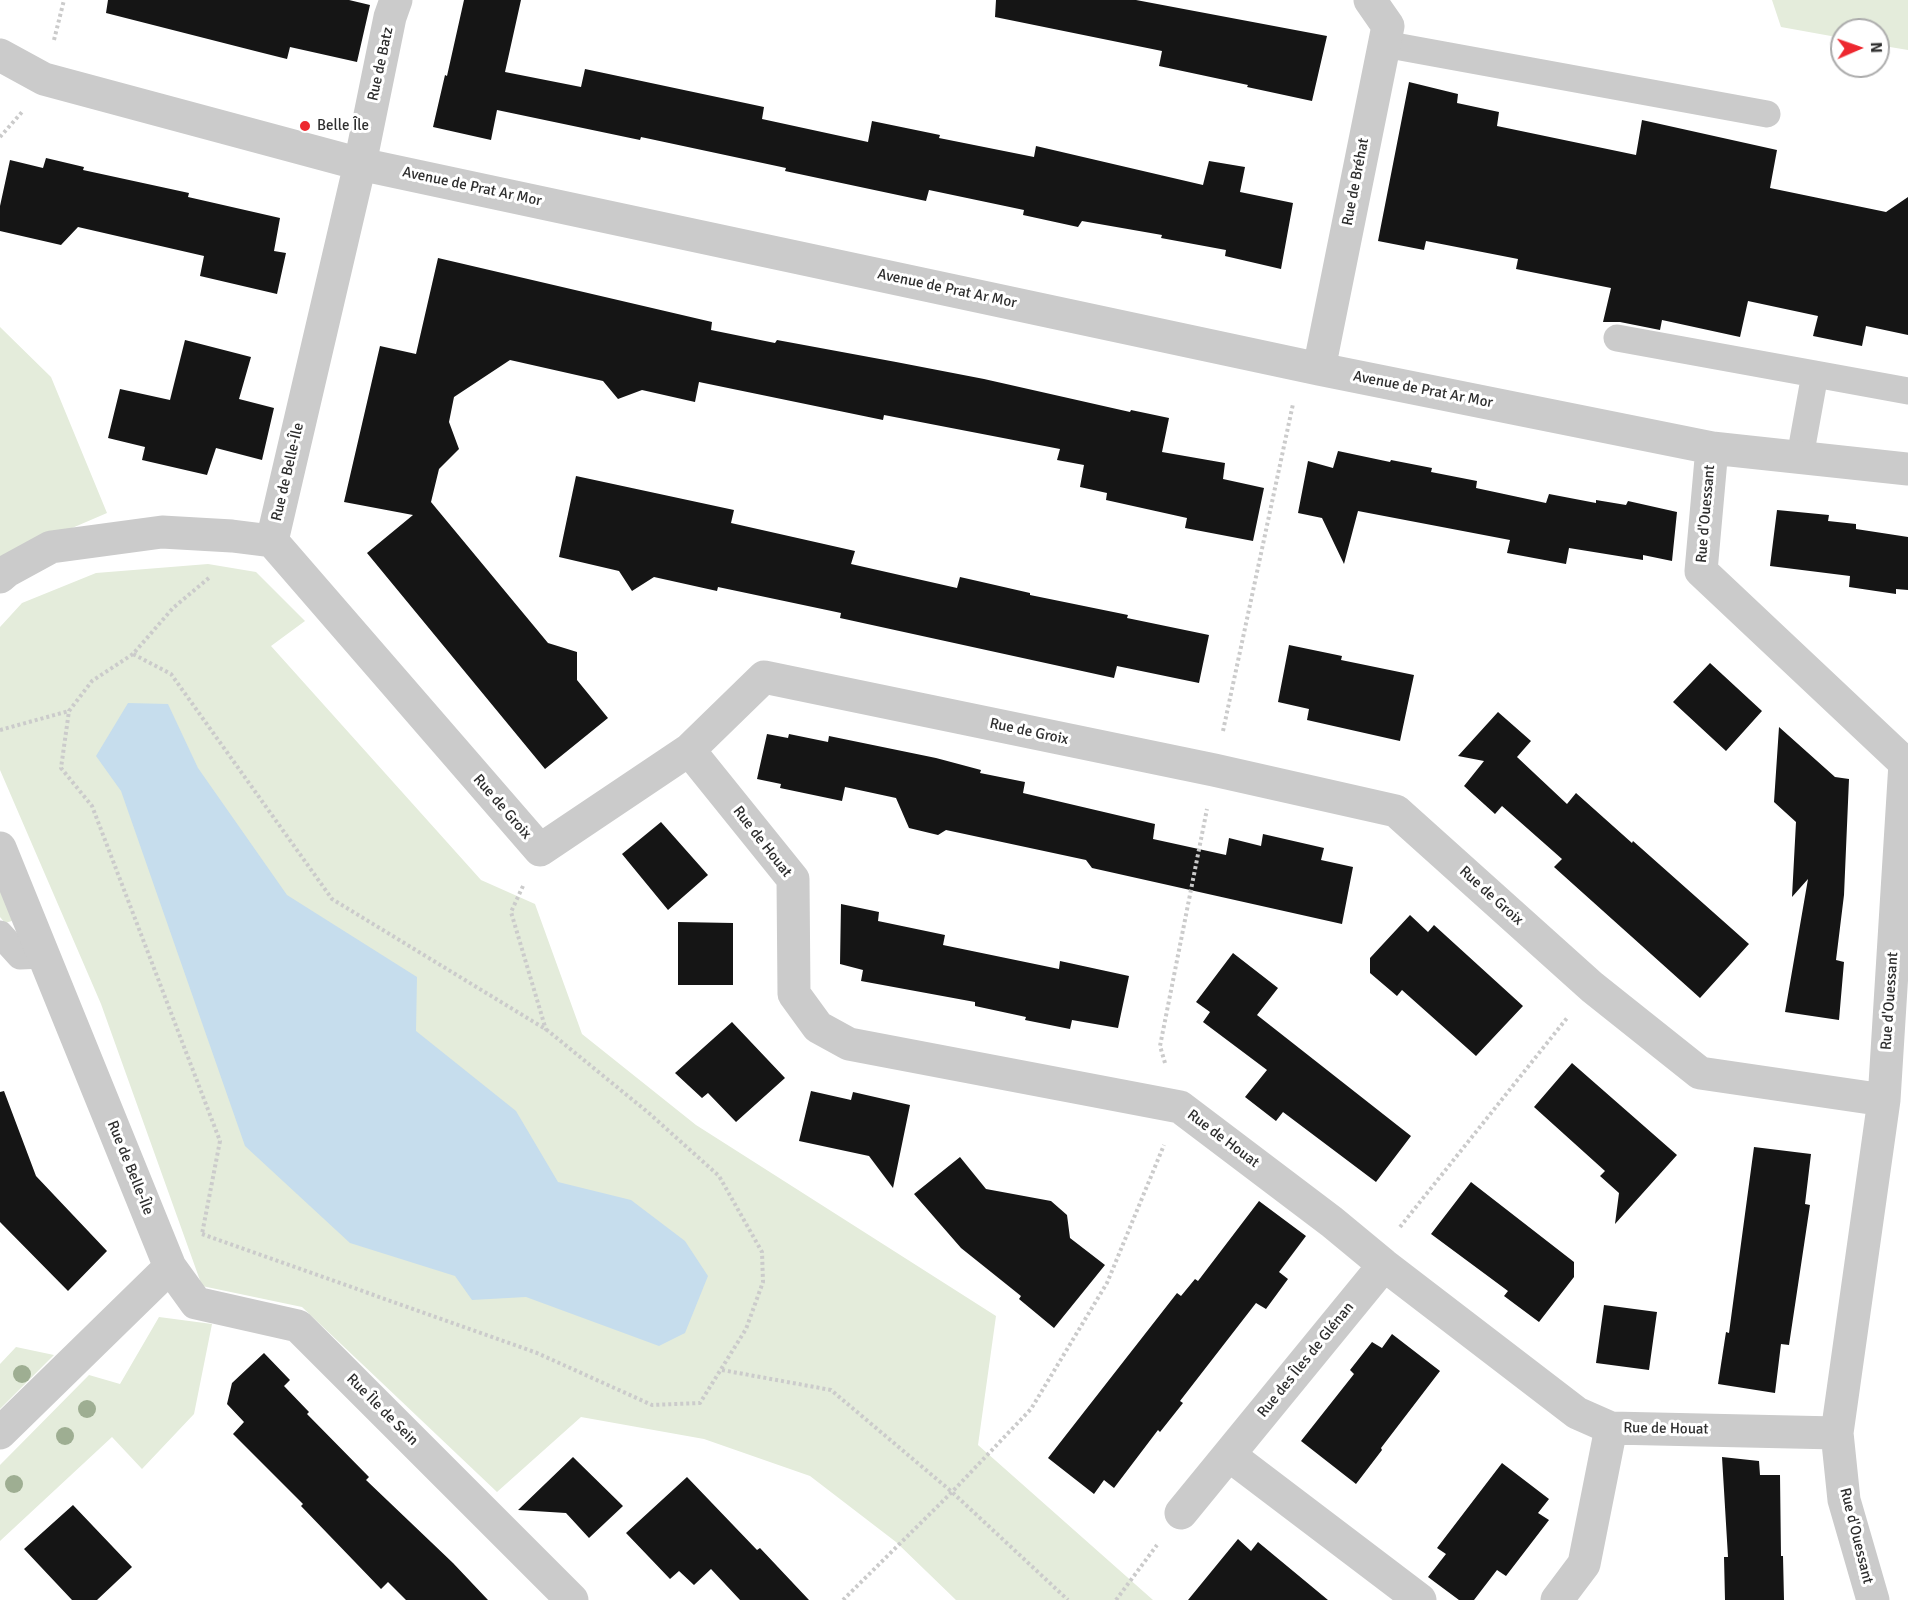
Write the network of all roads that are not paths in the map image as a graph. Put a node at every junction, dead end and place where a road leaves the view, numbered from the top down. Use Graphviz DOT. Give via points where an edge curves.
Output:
graph roads {
  1 [pos="396,0"];
  2 [pos="1370,0"];
  3 [pos="1384,44"];
  4 [pos="0,55"];
  5 [pos="1767,114"];
  6 [pos="360,164"];
  7 [pos="1617,338"];
  8 [pos="1310,367"];
  9 [pos="1815,374"];
  10 [pos="1908,391"];
  11 [pos="1712,448"];
  12 [pos="1800,457"];
  13 [pos="1908,469"];
  14 [pos="272,541"];
  15 [pos="0,577"];
  16 [pos="689,750"];
  17 [pos="0,848"];
  18 [pos="0,934"];
  19 [pos="44,955"];
  20 [pos="1884,1100"];
  21 [pos="1384,1265"];
  22 [pos="170,1267"];
  23 [pos="1611,1428"];
  24 [pos="0,1433"];
  25 [pos="1837,1433"];
  26 [pos="1229,1455"];
  27 [pos="1181,1513"];
  28 [pos="572,1600"];
  29 [pos="1420,1600"];
  30 [pos="1557,1600"];
  31 [pos="1873,1600"];
  1 -- 6 [label="street, Rue de Batz"];
  2 -- 3 [label="street, Rue de Bréhat" via="1388,26"];
  3 -- 5 [label="lane"];
  3 -- 8 [label="street, Rue de Bréhat"];
  4 -- 6 [label="street, Avenue de Prat Ar Mor" via="44,79"];
  6 -- 8 [label="street, Avenue de Prat Ar Mor"];
  6 -- 14 [label="street, Rue de Belle-Île"];
  7 -- 9 [label="lane"];
  8 -- 11 [label="street, Avenue de Prat Ar Mor"];
  9 -- 10 [label="lane"];
  9 -- 12 [label="lane"];
  11 -- 12 [label="street, Avenue de Prat Ar Mor"];
  11 -- 20 [label="street, Rue d'Ouessant" via="1701,571 1905,763"];
  12 -- 13 [label="street, Avenue de Prat Ar Mor"];
  14 -- 15 [label="street, Rue de Belle-Île" via="162,532 51,547"];
  14 -- 16 [label="street, Rue de Groix" via="540,850"];
  16 -- 20 [label="street, Rue de Groix" via="764,677 1396,811 1592,987 1700,1073"];
  16 -- 21 [label="street, Rue de Houat" via="793,879 794,994 818,1027 849,1044 1180,1107"];
  17 -- 19 [label="street, Rue de Belle-Île"];
  18 -- 19 [label="lane" via="20,956"];
  19 -- 22 [label="street, Rue de Belle-Île"];
  20 -- 25 [label="street, Rue d'Ouessant"];
  21 -- 23 [label="street, Rue de Houat" via="1577,1413"];
  21 -- 26 [label="street, Rue des Îles de Glénan"];
  22 -- 24 [label="street"];
  22 -- 28 [label="street, Rue Île de Sein" via="196,1303 298,1326"];
  23 -- 25 [label="street, Rue de Houat"];
  23 -- 30 [label="street" via="1584,1564"];
  25 -- 31 [label="street, Rue d'Ouessant" via="1844,1500"];
  26 -- 27 [label="street, Rue des Îles de Glénan"];
  26 -- 29 [label="street"];
}
